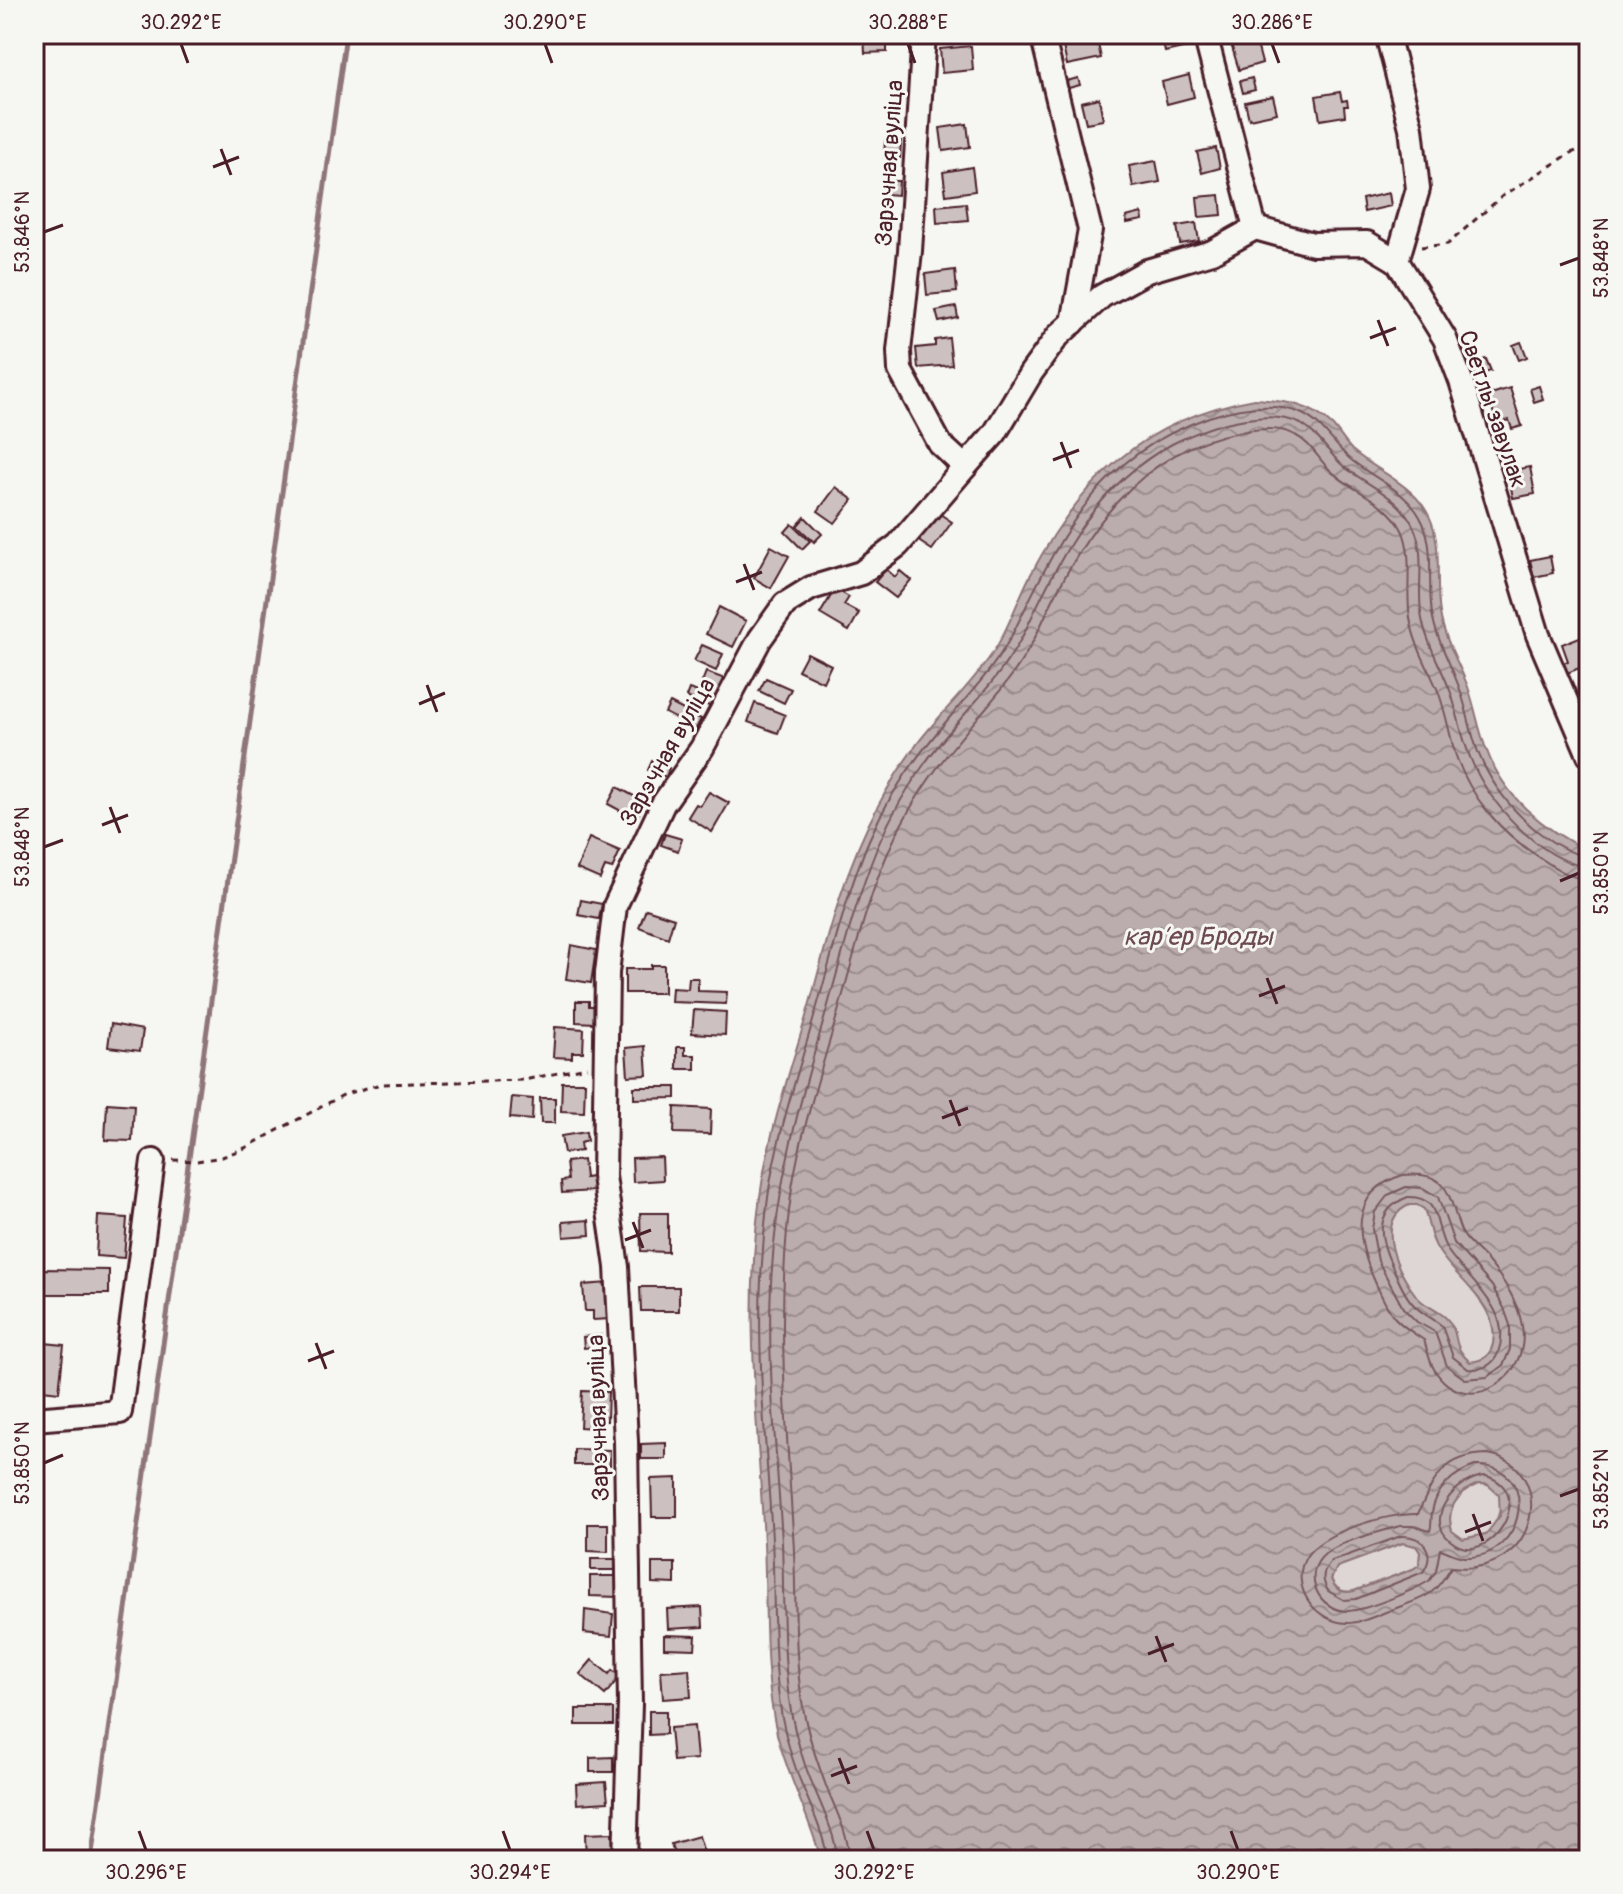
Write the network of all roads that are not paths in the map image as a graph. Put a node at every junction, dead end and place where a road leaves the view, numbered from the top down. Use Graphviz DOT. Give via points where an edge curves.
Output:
graph roads {
  1 [pos="924,34"];
  2 [pos="1042,34"];
  3 [pos="1205,34"];
  4 [pos="1387,34"];
  5 [pos="1255,228"];
  6 [pos="1399,255"];
  7 [pos="1073,323"];
  8 [pos="965,467"];
  9 [pos="1589,755"];
  10 [pos="153,1161"];
  11 [pos="34,1419"];
  12 [pos="625,1860"];
  1 -- 8 [label="street, Зарэчная вуліца" via="900,370 940,444"];
  2 -- 7 [label="street" via="1090,230"];
  3 -- 5 [label="street"];
  4 -- 6 [label="street" via="1411,128 1418,189"];
  5 -- 6 [label="street" via="1313,244 1367,243"];
  5 -- 7 [label="street" via="1212,252 1147,271 1102,296"];
  6 -- 9 [label="street, Светлы завулак" via="1445,339 1538,635"];
  7 -- 8 [label="street" via="1058,336 995,433"];
  8 -- 12 [label="street, Зарэчная вуліца" via="898,545 861,573 811,588 785,604 760,639 702,748 663,804 615,906 607,973 604,1176 617,1267 627,1457 630,1704"];
  10 -- 11 [label="street" via="120,1412"];
}
